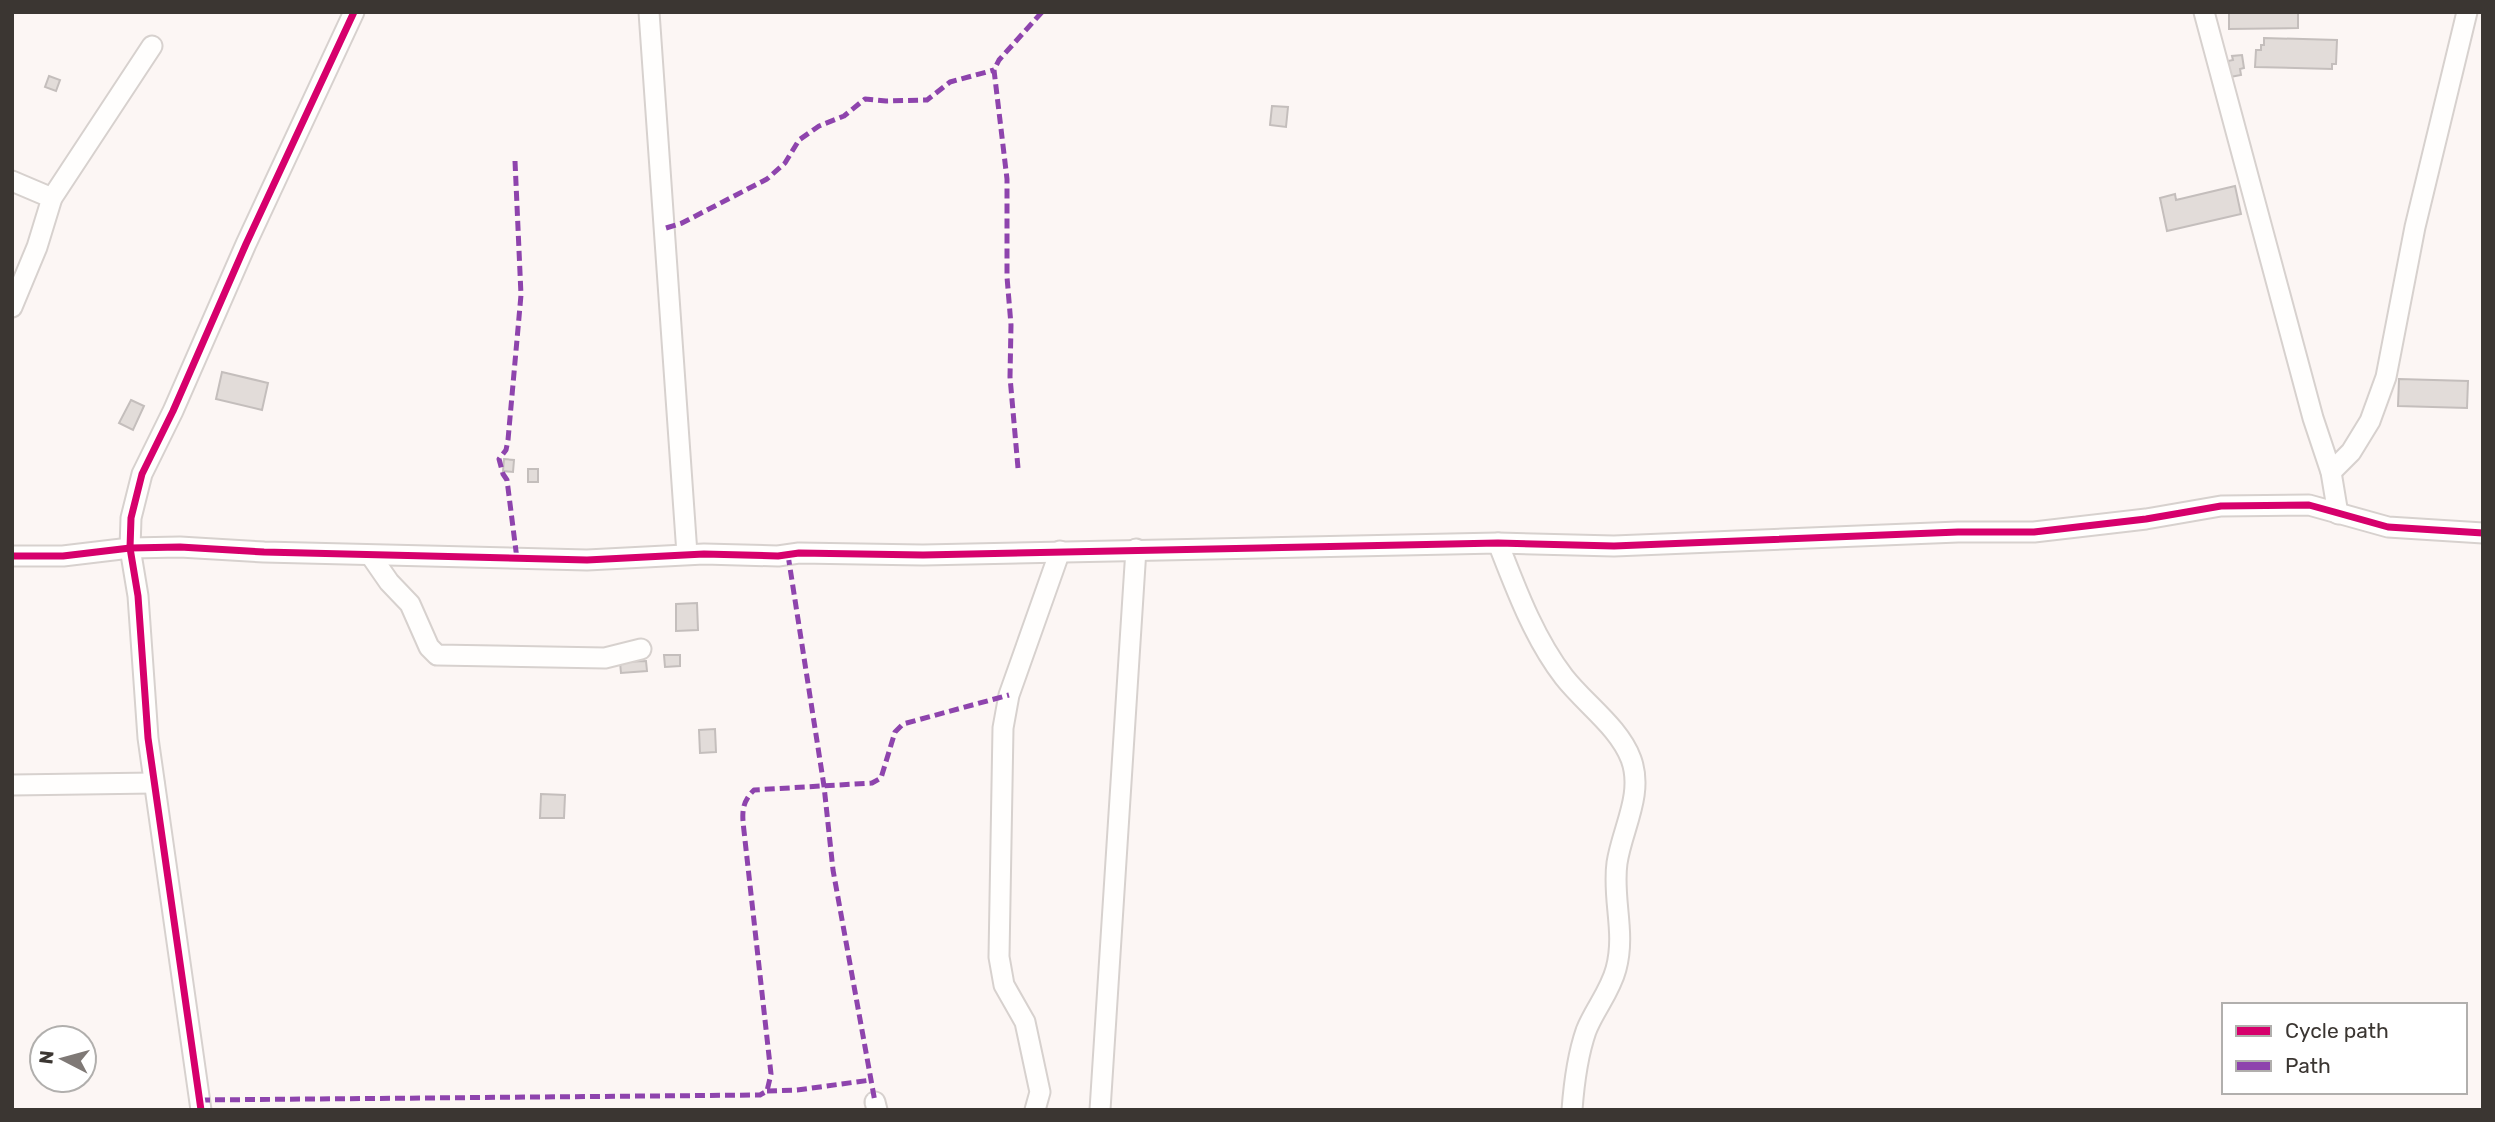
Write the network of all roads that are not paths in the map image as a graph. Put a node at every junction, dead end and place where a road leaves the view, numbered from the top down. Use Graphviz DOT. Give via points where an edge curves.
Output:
graph roads {
  1 [pos="354,12"];
  2 [pos="649,12"];
  3 [pos="2204,12"];
  4 [pos="2467,12"];
  5 [pos="152,46"];
  6 [pos="12,181"];
  7 [pos="52,198"];
  8 [pos="12,307"];
  9 [pos="2330,472"];
  10 [pos="2338,514"];
  11 [pos="2483,533"];
  12 [pos="1498,543"];
  13 [pos="131,548"];
  14 [pos="1136,549"];
  15 [pos="1060,551"];
  16 [pos="687,554"];
  17 [pos="12,556"];
  18 [pos="370,556"];
  19 [pos="641,649"];
  20 [pos="155,783"];
  21 [pos="12,785"];
  22 [pos="201,1110"];
  23 [pos="1035,1110"];
  24 [pos="1100,1110"];
  25 [pos="1572,1110"];
  1 -- 13 [label="street" via="142,474 131,518"];
  2 -- 16 [label="street"];
  3 -- 9 [label="street"];
  4 -- 9 [label="street" via="2415,227 2386,377 2370,421 2351,452"];
  5 -- 7 [label="street"];
  6 -- 7 [label="street"];
  7 -- 8 [label="street"];
  9 -- 10 [label="street"];
  10 -- 11 [label="street" via="2388,527"];
  10 -- 12 [label="street" via="2309,505 2221,506 2034,531 1614,546"];
  12 -- 14 [label="street"];
  12 -- 25 [label="street" via="1536,631 1563,676 1623,742 1634,776 1633,808 1617,864 1622,940 1608,993 1587,1029 1575,1068"];
  13 -- 17 [label="street"];
  13 -- 18 [label="street"];
  13 -- 20 [label="street"];
  14 -- 15 [label="street"];
  14 -- 24 [label="street"];
  15 -- 16 [label="street"];
  15 -- 23 [label="street" via="1009,695 1003,728 999,957 1004,985 1026,1022 1040,1092"];
  16 -- 18 [label="street" via="587,560"];
  18 -- 19 [label="street" via="410,604 437,655 605,658"];
  20 -- 21 [label="street"];
  20 -- 22 [label="street"];
}
